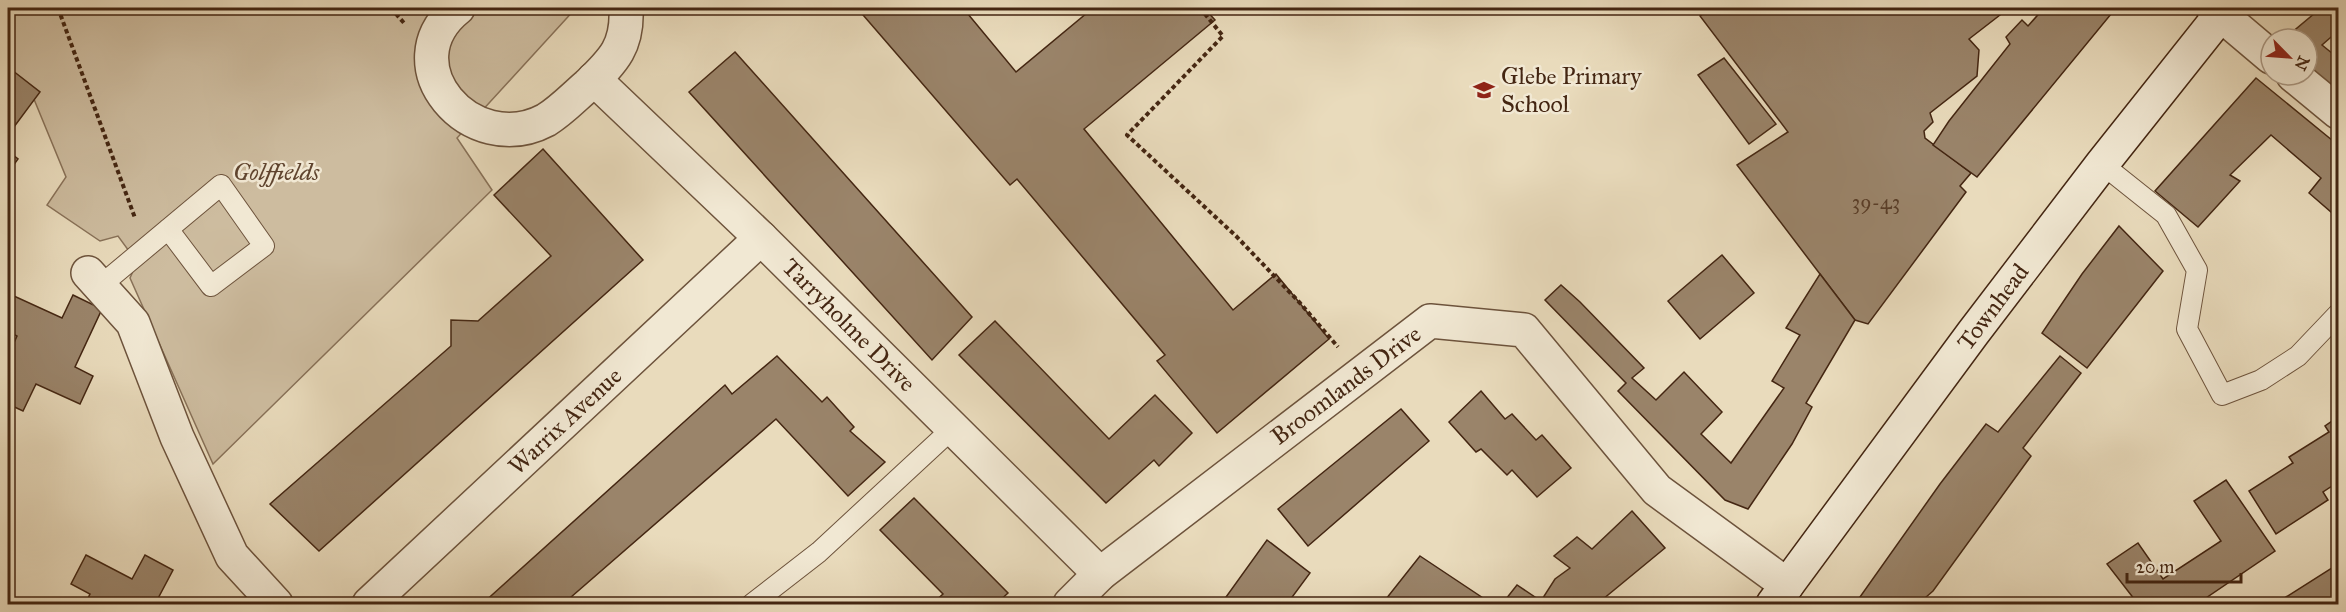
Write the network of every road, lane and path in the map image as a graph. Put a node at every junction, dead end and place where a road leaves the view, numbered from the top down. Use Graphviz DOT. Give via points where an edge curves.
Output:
graph roads {
  1 [pos="58,8"];
  2 [pos="458,8"];
  3 [pos="626,8"];
  4 [pos="1200,8"];
  5 [pos="2219,10"];
  6 [pos="2259,46"];
  7 [pos="594,79"];
  8 [pos="2308,87"];
  9 [pos="2338,112"];
  10 [pos="2102,164"];
  11 [pos="137,222"];
  12 [pos="168,229"];
  13 [pos="761,238"];
  14 [pos="94,279"];
  15 [pos="2338,314"];
  16 [pos="1360,373"];
  17 [pos="952,428"];
  18 [pos="1100,574"];
  19 [pos="1780,595"];
  20 [pos="276,604"];
  21 [pos="369,604"];
  22 [pos="752,604"];
  23 [pos="1070,604"];
  1 -- 11 [label="path"];
  2 -- 7 [label="street" via="447,16 434,40 433,67 446,99 470,121 506,130 526,127 561,109"];
  3 -- 7 [label="street" via="626,31 619,52"];
  4 -- 16 [label="path" via="1223,36 1127,135 1236,236"];
  5 -- 6 [label="street"];
  5 -- 10 [label="street, Townhead"];
  7 -- 13 [label="street, Tarryholme Drive"];
  8 -- 9 [label="street"];
  10 -- 15 [label="lane" via="2166,215 2197,270 2187,329 2222,394 2261,380 2298,356"];
  10 -- 19 [label="street, Townhead"];
  12 -- 12 [label="lane" via="221,185 264,246 212,286"];
  12 -- 14 [label="lane"];
  13 -- 17 [label="street, Tarryholme Drive"];
  13 -- 21 [label="street, Warrix Avenue"];
  14 -- 20 [label="street" via="133,323 177,437 232,556"];
  16 -- 18 [label="street, Broomlands Drive"];
  16 -- 19 [label="street, Broomlands Drive" via="1430,321 1524,330 1657,490"];
  17 -- 18 [label="street, Tarryholme Drive"];
  17 -- 22 [label="lane" via="819,552"];
  18 -- 23 [label="street, Broomlands Drive"];
}
